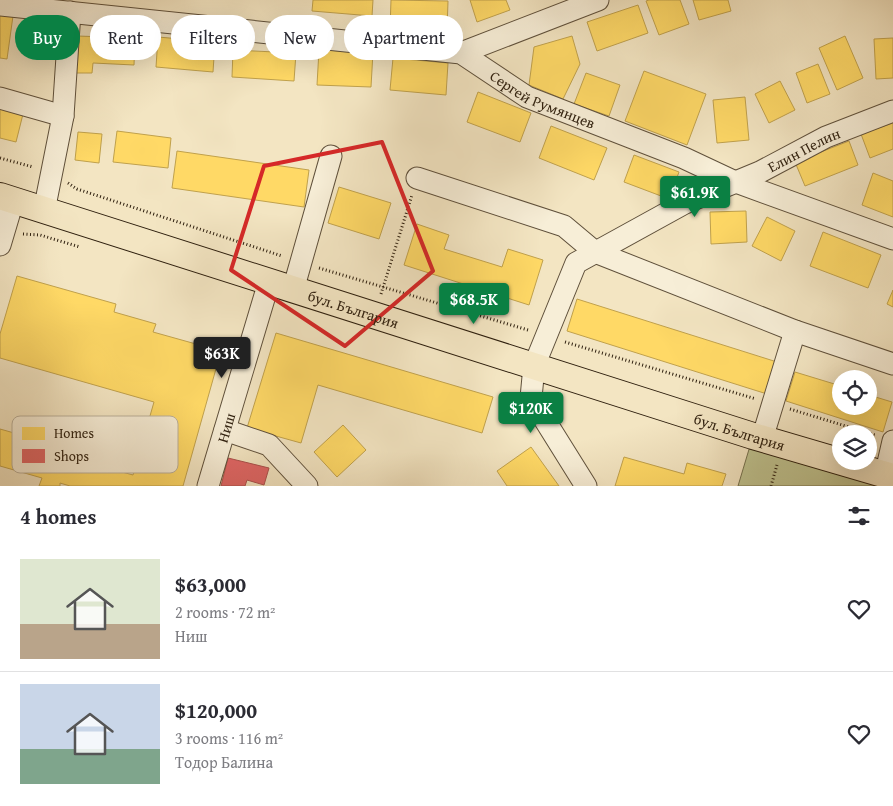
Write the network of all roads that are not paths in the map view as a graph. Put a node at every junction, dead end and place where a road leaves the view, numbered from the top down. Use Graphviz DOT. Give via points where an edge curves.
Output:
graph roads {
  1 [pos="598,0"];
  2 [pos="0,5"];
  3 [pos="70,12"];
  4 [pos="344,41"];
  5 [pos="463,52"];
  6 [pos="463,54"];
  7 [pos="0,98"];
  8 [pos="893,111"];
  9 [pos="64,116"];
  10 [pos="331,156"];
  11 [pos="417,178"];
  12 [pos="733,182"];
  13 [pos="4,203"];
  14 [pos="44,211"];
  15 [pos="893,239"];
  16 [pos="0,245"];
  17 [pos="595,252"];
  18 [pos="281,286"];
  19 [pos="795,331"];
  20 [pos="893,364"];
  21 [pos="534,366"];
  22 [pos="225,430"];
  23 [pos="762,439"];
  24 [pos="893,441"];
  25 [pos="889,476"];
  26 [pos="208,486"];
  27 [pos="307,486"];
  28 [pos="586,486"];
  1 -- 5 [label="street"];
  2 -- 3 [label="street, Сергей Румянцев"];
  3 -- 4 [label="street, Сергей Румянцев"];
  3 -- 9 [label="street"];
  6 -- 12 [label="street, Сергей Румянцев" via="528,97 684,158"];
  7 -- 9 [label="street"];
  8 -- 12 [label="street, Елин Пелин" via="826,137 760,172"];
  9 -- 14 [label="street"];
  10 -- 18 [label="street, Ниш" via="300,262"];
  11 -- 17 [label="street" via="564,226"];
  12 -- 15 [label="street, Сергей Румянцев"];
  12 -- 17 [label="street, Елин Пелин" via="685,203"];
  13 -- 14 [label="main road, бул. България"];
  13 -- 16 [label="street"];
  14 -- 18 [label="main road, бул. България"];
  17 -- 19 [label="street"];
  17 -- 21 [label="street, Елин Пелин" via="576,263"];
  18 -- 21 [label="main road, бул. България"];
  18 -- 22 [label="street, Ниш"];
  19 -- 20 [label="street"];
  19 -- 23 [label="street"];
  21 -- 23 [label="main road, бул. България"];
  21 -- 28 [label="street, Елин Пелин" via="531,398"];
  22 -- 26 [label="street, Ниш"];
  22 -- 27 [label="street" via="269,445"];
  23 -- 25 [label="main road, бул. България"];
  24 -- 25 [label="street"];
}
